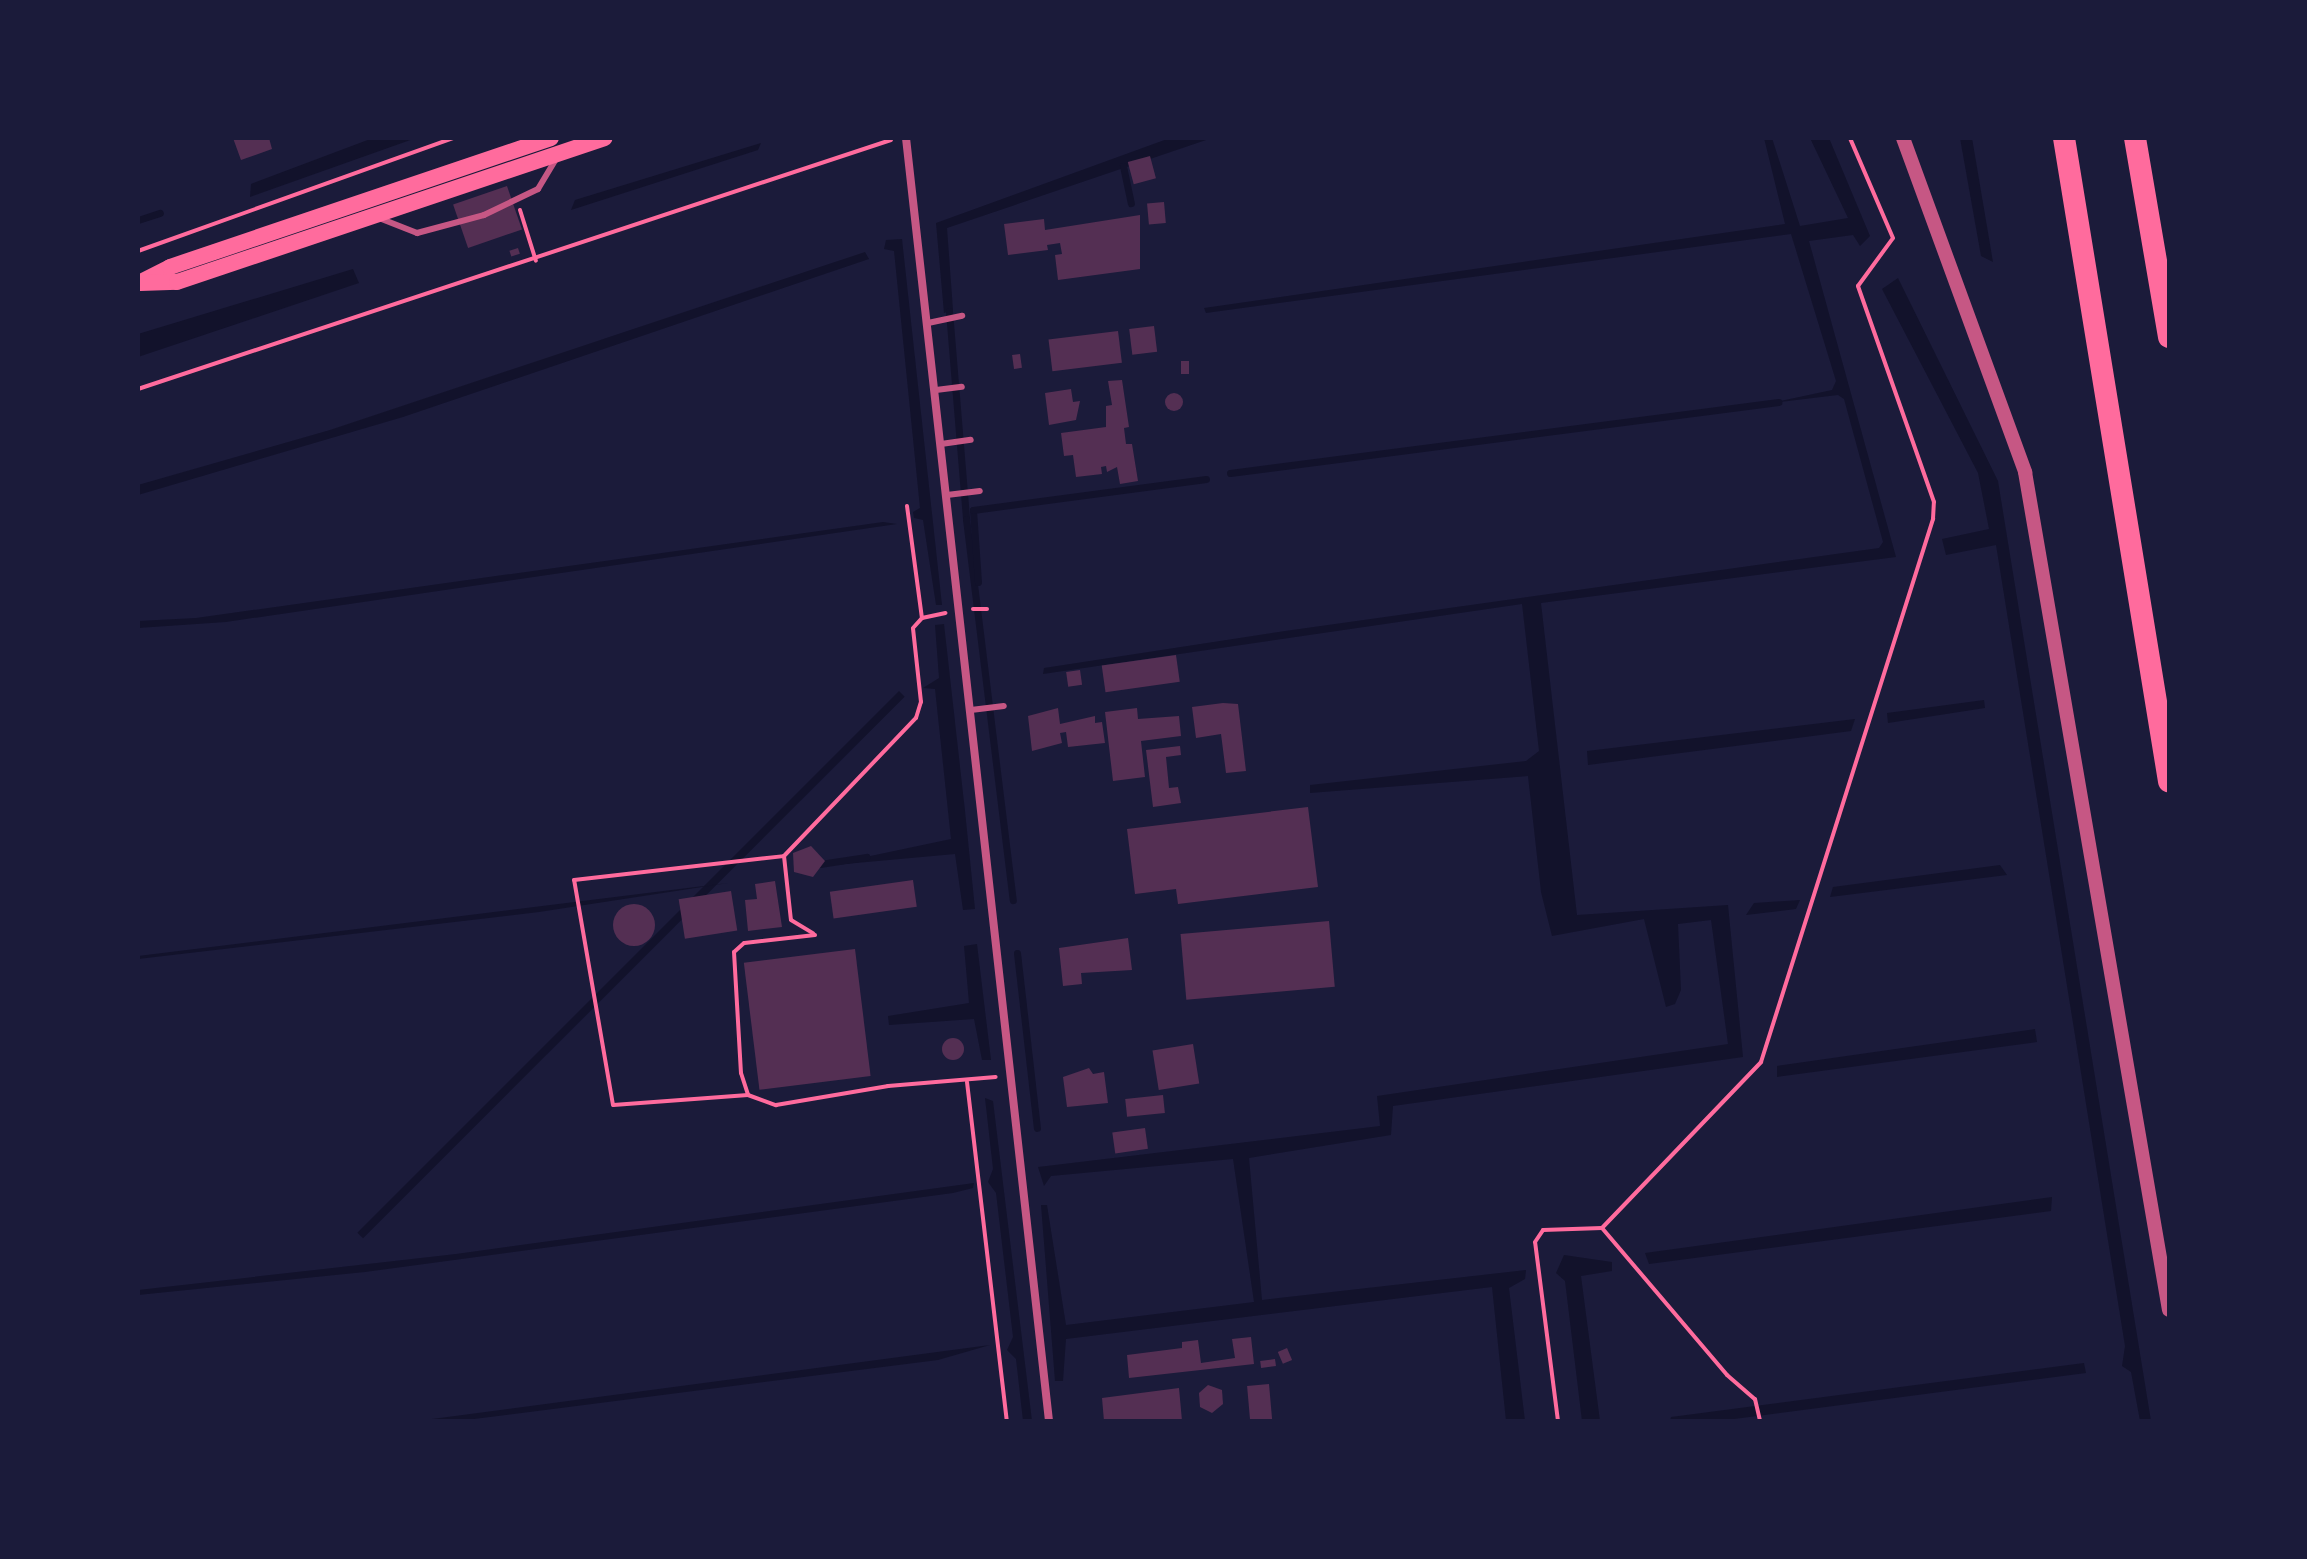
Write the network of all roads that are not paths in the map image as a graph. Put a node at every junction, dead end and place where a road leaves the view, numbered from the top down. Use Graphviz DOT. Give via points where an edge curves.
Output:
graph roads {
  1 [pos="551,138"];
  2 [pos="604,138"];
  3 [pos="906,138"];
  4 [pos="1903,138"];
  5 [pos="2064,138"];
  6 [pos="2135,138"];
  7 [pos="558,155"];
  8 [pos="376,217"];
  9 [pos="139,283"];
  10 [pos="962,316"];
  11 [pos="928,323"];
  12 [pos="2169,337"];
  13 [pos="962,387"];
  14 [pos="940,390"];
  15 [pos="971,440"];
  16 [pos="941,444"];
  17 [pos="980,491"];
  18 [pos="947,495"];
  19 [pos="1004,706"];
  20 [pos="971,710"];
  21 [pos="2169,781"];
  22 [pos="2169,1310"];
  23 [pos="1049,1421"];
  1 -- 9 [label="main road" via="170,267"];
  2 -- 7 [label="main road"];
  3 -- 11 [label="street"];
  4 -- 22 [label="street" via="2025,472"];
  5 -- 21 [label="highway"];
  6 -- 12 [label="highway"];
  7 -- 8 [label="main road"];
  7 -- 8 [label="lane" via="538,189 518,203 417,233"];
  8 -- 9 [label="main road" via="177,282"];
  10 -- 11 [label="lane"];
  11 -- 14 [label="street"];
  13 -- 14 [label="lane"];
  14 -- 16 [label="street"];
  15 -- 16 [label="lane"];
  16 -- 18 [label="street"];
  17 -- 18 [label="lane"];
  18 -- 20 [label="street" via="964,610"];
  19 -- 20 [label="lane"];
  20 -- 23 [label="street"];
}
